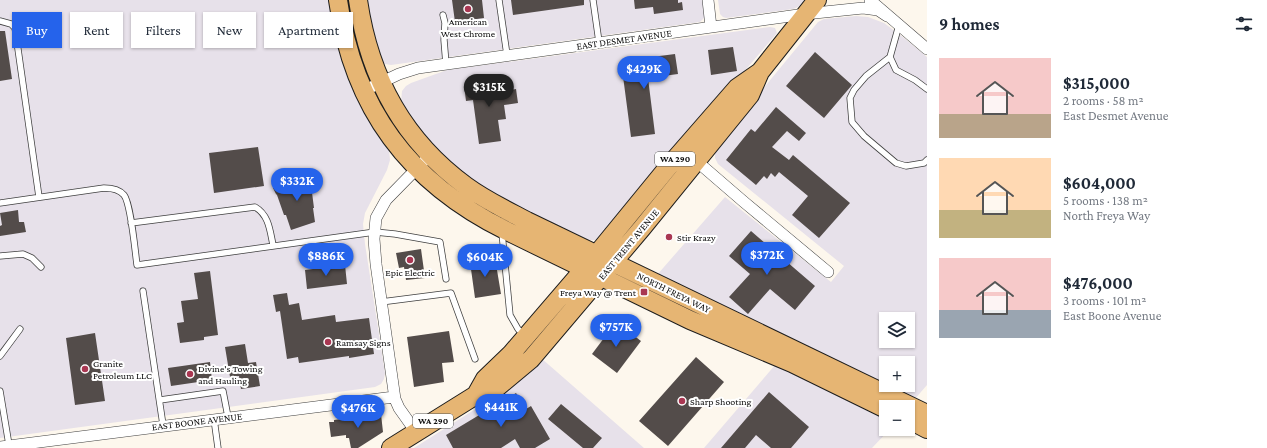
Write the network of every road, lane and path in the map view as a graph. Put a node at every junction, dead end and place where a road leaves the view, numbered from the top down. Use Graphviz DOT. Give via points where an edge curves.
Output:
graph roads {
  1 [pos="338,0"];
  2 [pos="358,0"];
  3 [pos="499,0"];
  4 [pos="593,0"];
  5 [pos="708,0"];
  6 [pos="817,0"];
  7 [pos="870,0"];
  8 [pos="805,14"];
  9 [pos="443,15"];
  10 [pos="887,16"];
  11 [pos="0,21"];
  12 [pos="899,25"];
  13 [pos="711,27"];
  14 [pos="599,42"];
  15 [pos="927,49"];
  16 [pos="507,55"];
  17 [pos="890,58"];
  18 [pos="446,64"];
  19 [pos="381,82"];
  20 [pos="927,89"];
  21 [pos="363,91"];
  22 [pos="690,155"];
  23 [pos="430,156"];
  24 [pos="927,160"];
  25 [pos="417,168"];
  26 [pos="39,197"];
  27 [pos="0,203"];
  28 [pos="131,223"];
  29 [pos="501,228"];
  30 [pos="375,232"];
  31 [pos="273,245"];
  32 [pos="597,254"];
  33 [pos="0,256"];
  34 [pos="614,262"];
  35 [pos="41,267"];
  36 [pos="584,268"];
  37 [pos="828,272"];
  38 [pos="601,276"];
  39 [pos="446,279"];
  40 [pos="143,291"];
  41 [pos="381,302"];
  42 [pos="690,320"];
  43 [pos="20,329"];
  44 [pos="526,336"];
  45 [pos="766,336"];
  46 [pos="0,356"];
  47 [pos="794,357"];
  48 [pos="475,359"];
  49 [pos="0,391"];
  50 [pos="476,395"];
  51 [pos="394,397"];
  52 [pos="160,400"];
  53 [pos="879,405"];
  54 [pos="927,414"];
  55 [pos="228,417"];
  56 [pos="214,419"];
  57 [pos="915,422"];
  58 [pos="163,425"];
  59 [pos="927,428"];
  60 [pos="416,432"];
  61 [pos="30,445"];
  62 [pos="5,446"];
  63 [pos="395,447"];
  64 [pos="218,448"];
  1 -- 21 [label="main road, NORTH FREYA WAY" via="347,44"];
  2 -- 19 [label="main road, NORTH FREYA WAY" via="363,30"];
  3 -- 16 [label="lane"];
  4 -- 14 [label="lane"];
  5 -- 13 [label="street"];
  6 -- 8 [label="main road, EAST TRENT AVENUE / WA 290"];
  7 -- 10 [label="street"];
  8 -- 10 [label="street, EAST DESMET AVENUE" via="862,8 878,10"];
  8 -- 13 [label="street, EAST DESMET AVENUE"];
  8 -- 22 [label="main road, EAST TRENT AVENUE / WA 290" via="760,72 750,95"];
  9 -- 18 [label="lane"];
  10 -- 12 [label="street"];
  11 -- 26 [label="lane" via="15,28"];
  12 -- 15 [label="street"];
  12 -- 17 [label="lane"];
  13 -- 14 [label="street, EAST DESMET AVENUE"];
  14 -- 16 [label="street, EAST DESMET AVENUE"];
  16 -- 18 [label="street, EAST DESMET AVENUE"];
  17 -- 20 [label="lane" via="896,70"];
  17 -- 24 [label="lane" via="866,76 854,90 850,98 852,122 864,136 896,163 906,166 924,163"];
  18 -- 19 [label="street, EAST DESMET AVENUE" via="418,68"];
  19 -- 21 [label="street, EAST DESMET AVENUE"];
  19 -- 23 [label="main road, NORTH FREYA WAY" via="400,119"];
  21 -- 25 [label="main road, NORTH FREYA WAY" via="389,134"];
  22 -- 32 [label="main road, EAST TRENT AVENUE / WA 290"];
  22 -- 34 [label="main road, EAST TRENT AVENUE / WA 290"];
  22 -- 37 [label="street"];
  23 -- 25 [label="street"];
  23 -- 32 [label="main road, NORTH FREYA WAY" via="480,195 527,221"];
  25 -- 29 [label="main road, NORTH FREYA WAY" via="456,202"];
  25 -- 30 [label="street" via="386,200 376,218"];
  26 -- 27 [label="lane"];
  26 -- 28 [label="lane" via="104,188 118,190 129,205"];
  28 -- 31 [label="lane" via="255,207 266,217"];
  28 -- 31 [label="lane" via="137,265"];
  29 -- 36 [label="main road, NORTH FREYA WAY"];
  29 -- 44 [label="lane" via="510,315 518,329"];
  30 -- 31 [label="lane"];
  30 -- 39 [label="lane" via="440,242"];
  30 -- 41 [label="street"];
  32 -- 34 [label="main road, NORTH FREYA WAY"];
  32 -- 36 [label="main road, EAST TRENT AVENUE / WA 290"];
  33 -- 35 [label="lane" via="24,254"];
  34 -- 38 [label="main road, EAST TRENT AVENUE / WA 290"];
  34 -- 45 [label="main road, NORTH FREYA WAY"];
  36 -- 38 [label="main road, NORTH FREYA WAY"];
  36 -- 44 [label="main road, EAST TRENT AVENUE / WA 290"];
  38 -- 42 [label="main road, NORTH FREYA WAY"];
  38 -- 50 [label="main road, EAST TRENT AVENUE / WA 290" via="531,359 495,389"];
  40 -- 52 [label="lane"];
  41 -- 48 [label="lane" via="451,292"];
  41 -- 51 [label="street"];
  42 -- 45 [label="main road" via="694,316 702,316 738,331"];
  42 -- 47 [label="main road, NORTH FREYA WAY"];
  43 -- 46 [label="lane"];
  44 -- 50 [label="main road, EAST TRENT AVENUE / WA 290" via="485,379"];
  45 -- 47 [label="main road, NORTH FREYA WAY"];
  47 -- 53 [label="main road, NORTH FREYA WAY"];
  47 -- 54 [label="main road, NORTH FREYA WAY"];
  49 -- 62 [label="lane"];
  50 -- 60 [label="main road, EAST TRENT AVENUE / WA 290"];
  51 -- 55 [label="street, EAST BOONE AVENUE"];
  51 -- 60 [label="street"];
  52 -- 55 [label="lane" via="223,391"];
  52 -- 58 [label="lane"];
  55 -- 56 [label="street, EAST BOONE AVENUE"];
  56 -- 58 [label="street, EAST BOONE AVENUE"];
  56 -- 64 [label="lane"];
  57 -- 59 [label="main road"];
  58 -- 61 [label="street, EAST BOONE AVENUE"];
  60 -- 63 [label="main road, EAST TRENT AVENUE / WA 290"];
  61 -- 62 [label="street, EAST BOONE AVENUE"];
}
